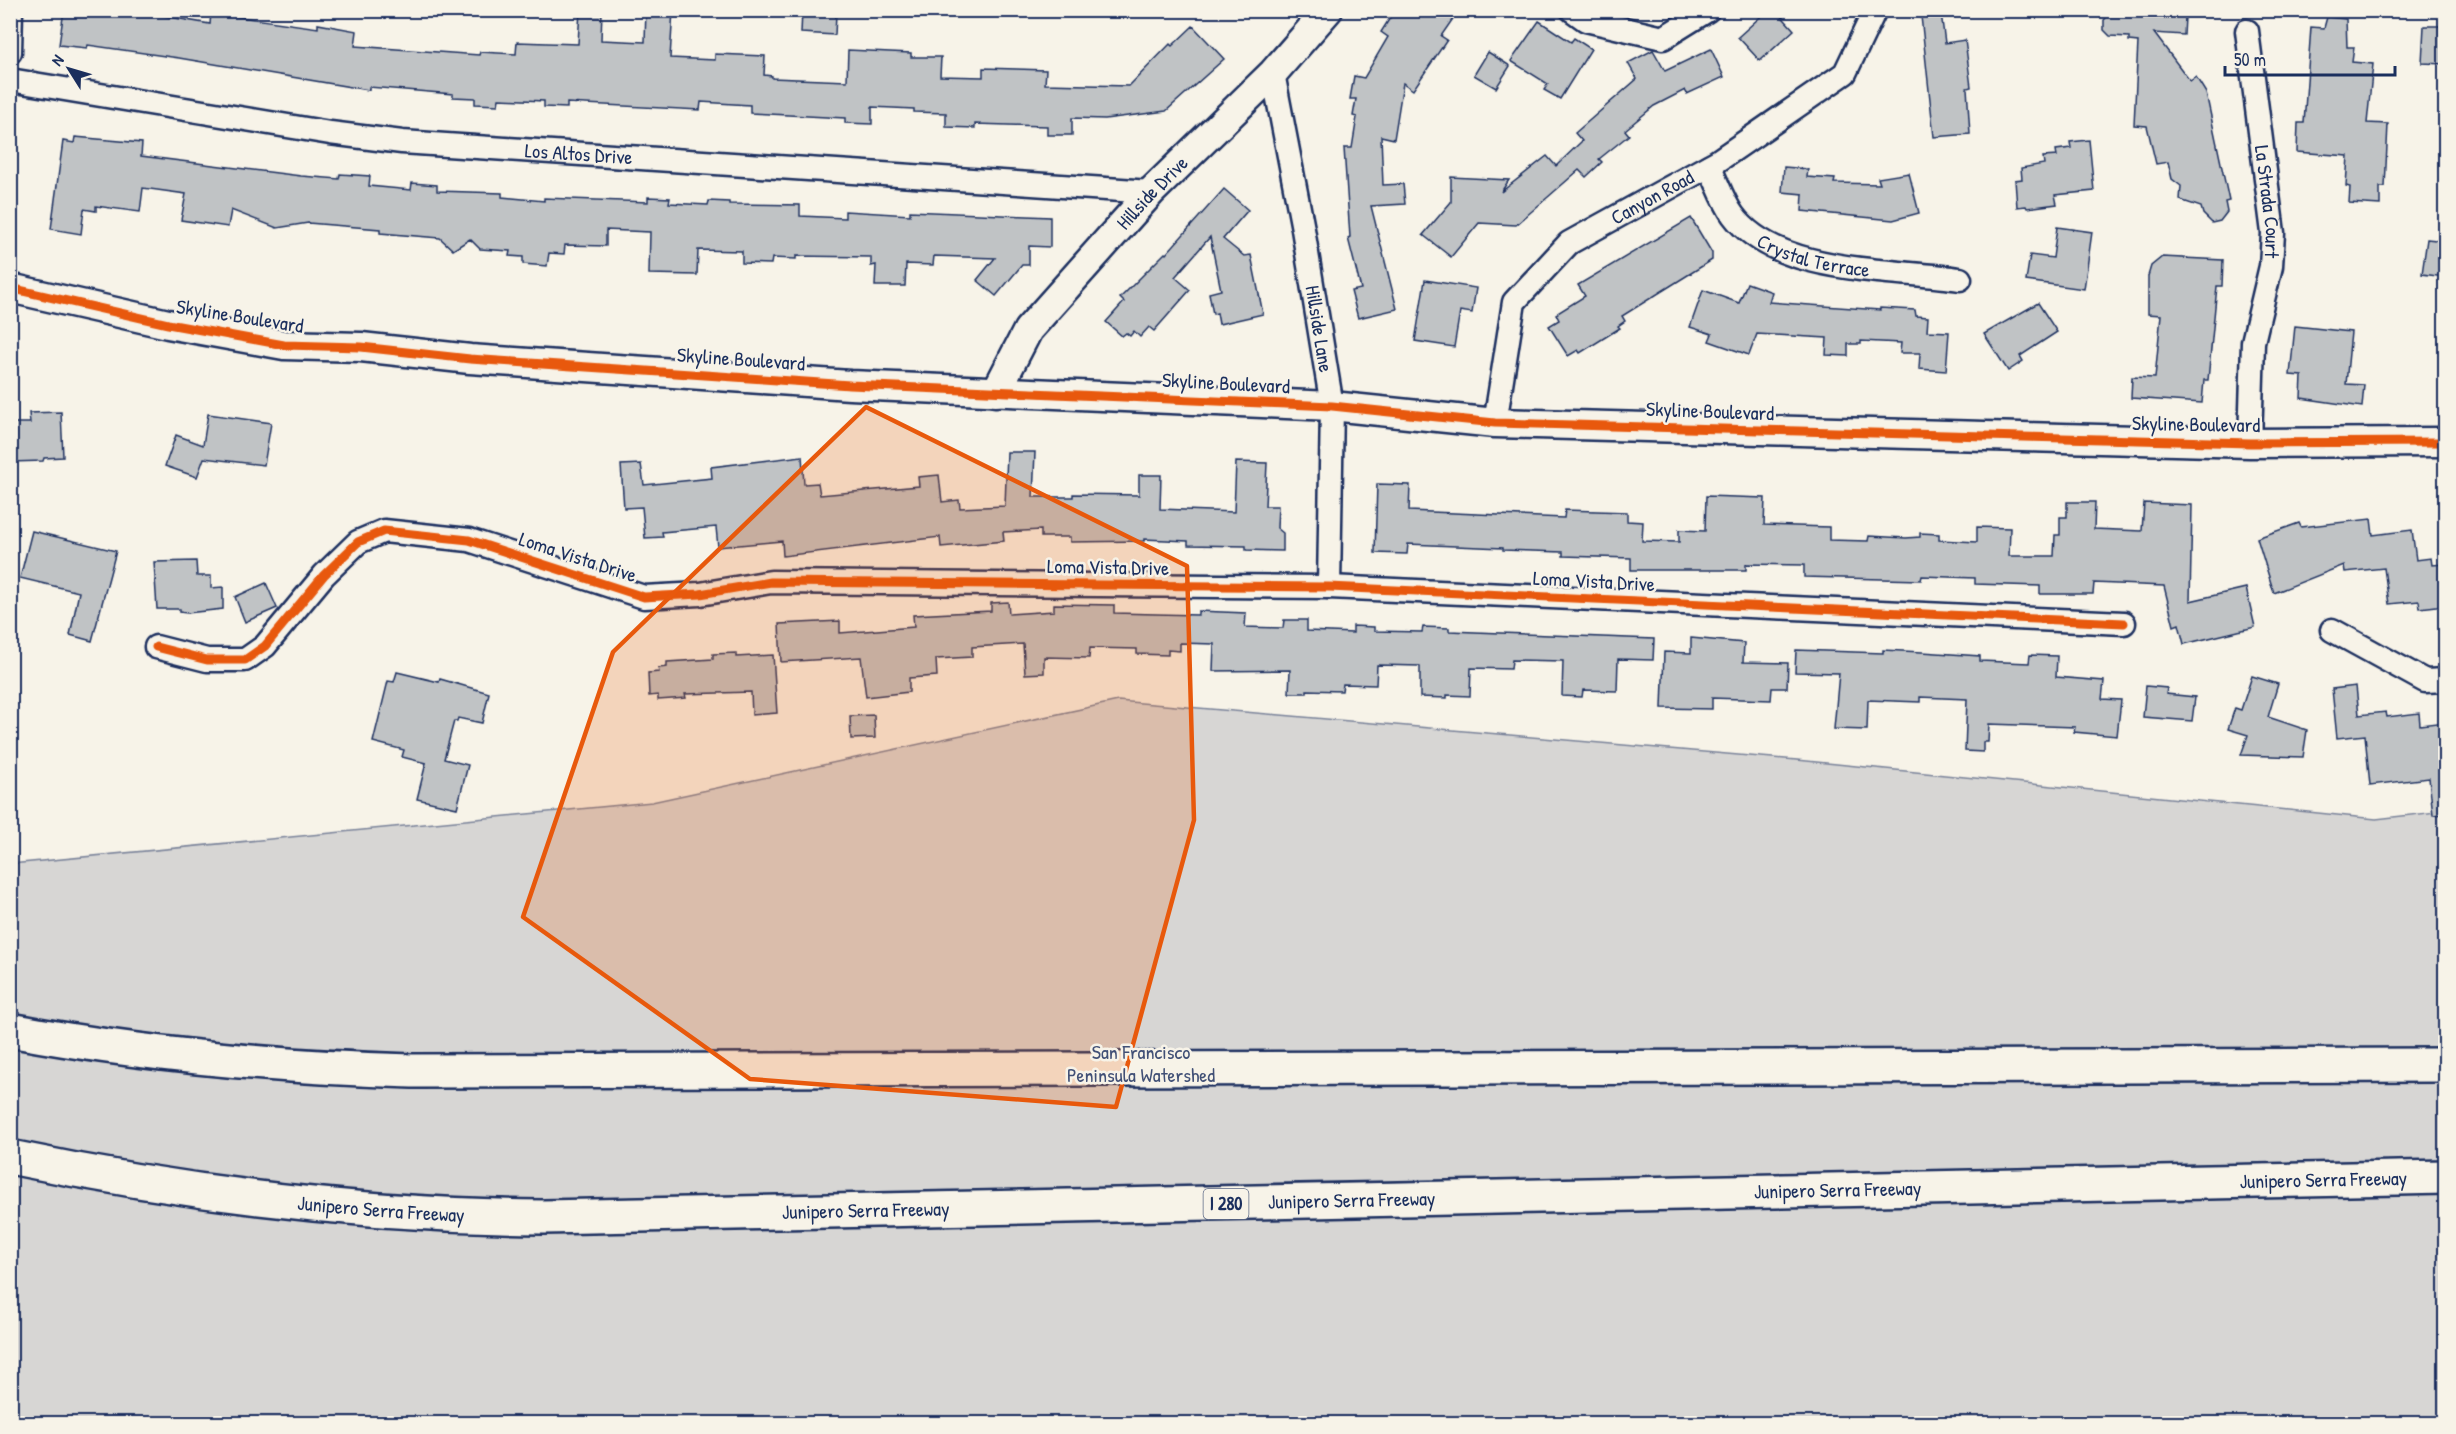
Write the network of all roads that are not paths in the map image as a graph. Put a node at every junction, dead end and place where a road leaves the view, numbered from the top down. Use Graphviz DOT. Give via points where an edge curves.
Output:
graph roads {
  1 [pos="11,10"];
  2 [pos="1328,10"];
  3 [pos="1572,10"];
  4 [pos="1708,10"];
  5 [pos="1875,10"];
  6 [pos="2247,31"];
  7 [pos="10,52"];
  8 [pos="1273,73"];
  9 [pos="10,80"];
  10 [pos="1709,166"];
  11 [pos="1151,192"];
  12 [pos="1960,279"];
  13 [pos="10,288"];
  14 [pos="996,392"];
  15 [pos="1332,406"];
  16 [pos="1495,423"];
  17 [pos="2445,442"];
  18 [pos="2250,443"];
  19 [pos="1329,587"];
  20 [pos="2124,623"];
  21 [pos="2332,630"];
  22 [pos="156,647"];
  23 [pos="2445,680"];
  24 [pos="10,1030"];
  25 [pos="2445,1065"];
  26 [pos="10,1157"];
  27 [pos="2445,1177"];
  1 -- 7 [label="street"];
  2 -- 8 [label="main road, Hillside Drive"];
  3 -- 4 [label="street" via="1586,20 1663,38"];
  5 -- 10 [label="street, Canyon Road" via="1845,73"];
  6 -- 18 [label="street, La Strada Court" via="2273,233 2271,266 2253,342"];
  8 -- 11 [label="main road, Hillside Drive"];
  8 -- 15 [label="street, Hillside Lane"];
  9 -- 11 [label="street, Los Altos Drive" via="402,142"];
  10 -- 12 [label="street, Crystal Terrace" via="1734,216 1765,244 1799,258"];
  10 -- 16 [label="street, Canyon Road" via="1569,243 1514,302"];
  11 -- 14 [label="main road, Hillside Drive" via="1028,330"];
  13 -- 14 [label="main road, Skyline Boulevard" via="168,324 284,345 361,347 569,366"];
  14 -- 15 [label="main road, Skyline Boulevard"];
  15 -- 16 [label="main road, Skyline Boulevard"];
  15 -- 19 [label="street, Hillside Lane"];
  16 -- 18 [label="main road, Skyline Boulevard"];
  17 -- 18 [label="main road, Skyline Boulevard"];
  19 -- 20 [label="street, Loma Vista Drive"];
  19 -- 22 [label="street, Loma Vista Drive" via="771,582 700,594 644,597 469,540 384,531 358,542 324,575 265,646 245,660 207,660"];
  21 -- 23 [label="street" via="2425,681"];
  24 -- 25 [label="highway" via="214,1059 442,1072"];
  26 -- 27 [label="highway, Junipero Serra Freeway / I 280" via="149,1184 297,1204 425,1214 544,1217"];
}
